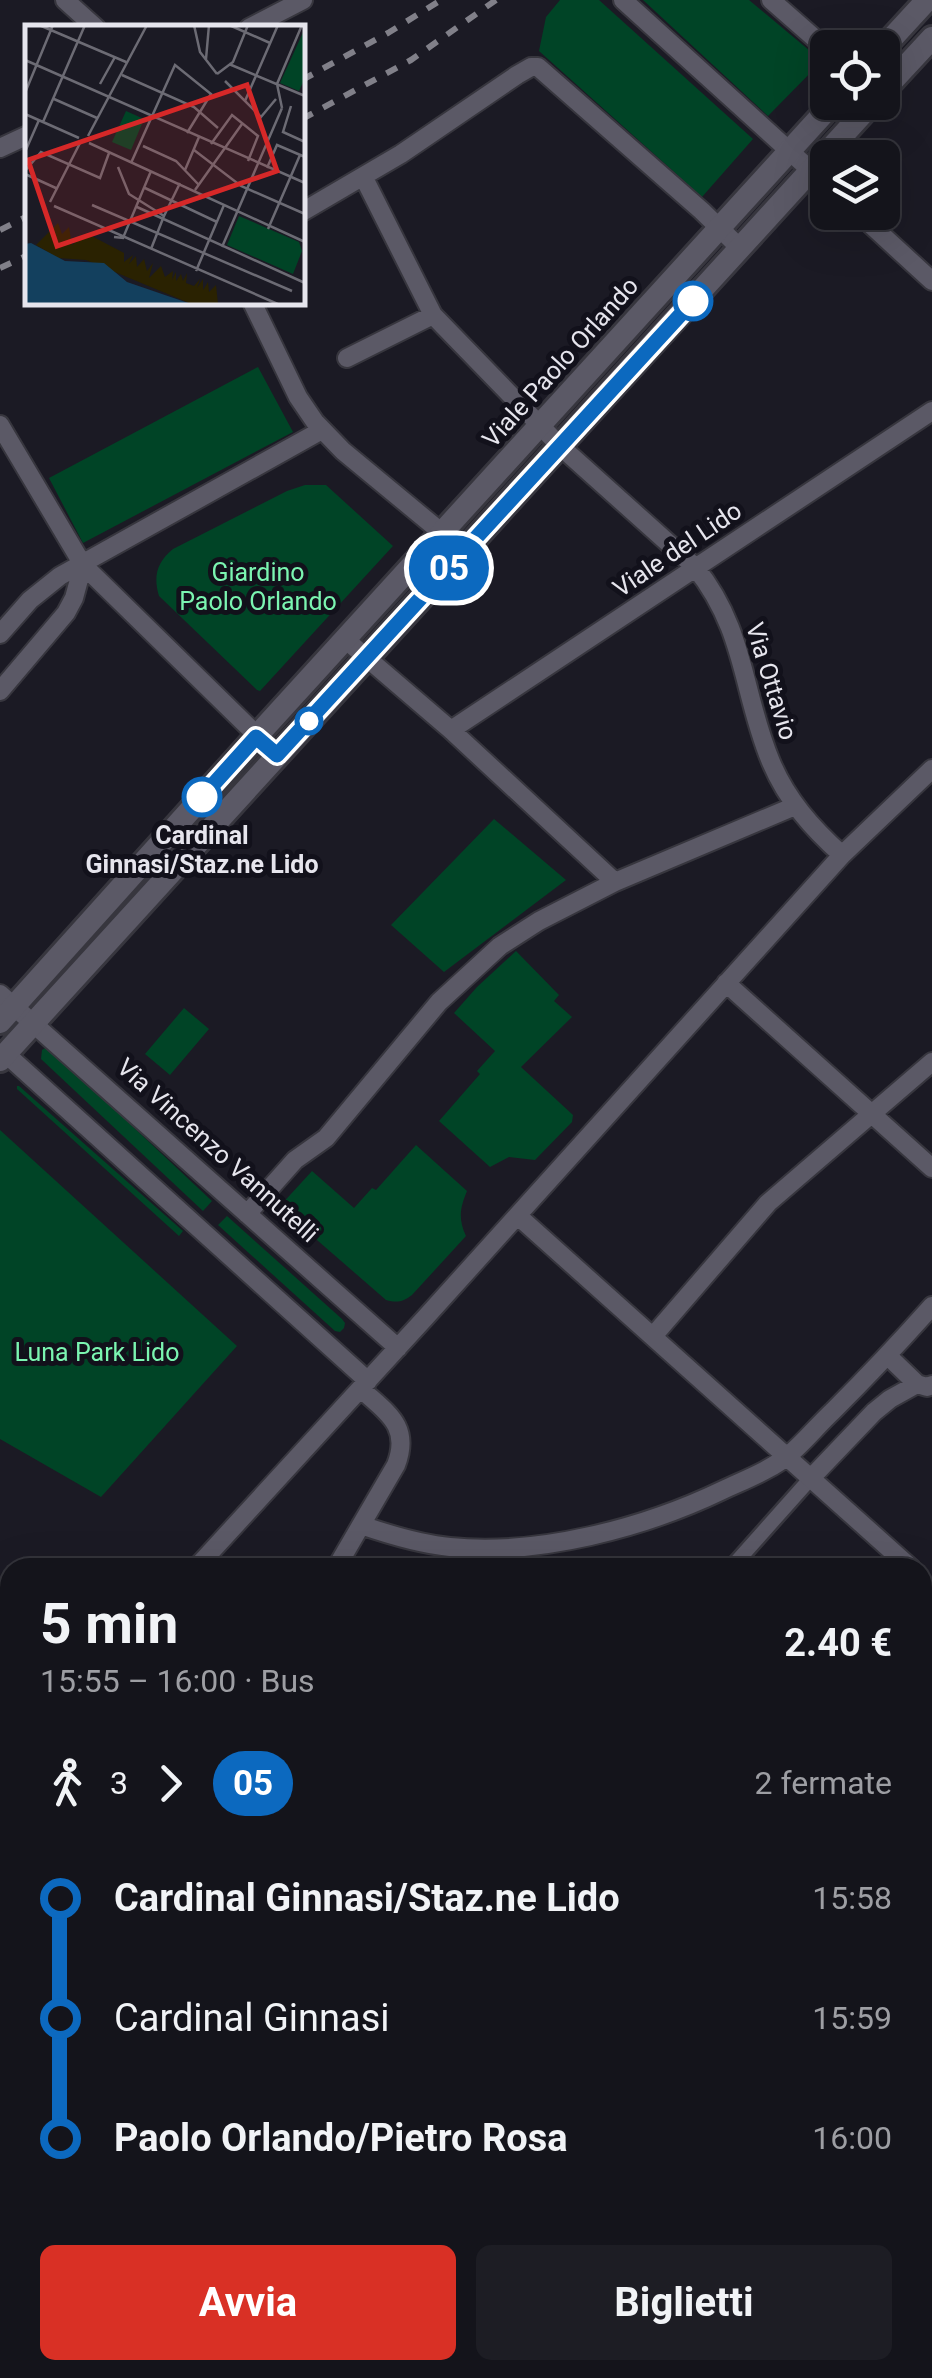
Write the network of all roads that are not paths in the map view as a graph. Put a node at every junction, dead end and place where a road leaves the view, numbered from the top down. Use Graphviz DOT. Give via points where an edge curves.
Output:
graph roads {
  1 [pos="65,0"];
  2 [pos="303,0"];
  3 [pos="623,0"];
  4 [pos="771,0"];
  5 [pos="927,0"];
  6 [pos="93,25"];
  7 [pos="255,25"];
  8 [pos="900,30"];
  9 [pos="810,34"];
  10 [pos="932,38"];
  11 [pos="900,73"];
  12 [pos="817,120"];
  13 [pos="25,136"];
  14 [pos="0,148"];
  15 [pos="788,150"];
  16 [pos="810,170"];
  17 [pos="364,178"];
  18 [pos="810,186"];
  19 [pos="305,210"];
  20 [pos="720,227"];
  21 [pos="877,230"];
  22 [pos="741,249"];
  23 [pos="932,281"];
  24 [pos="253,305"];
  25 [pos="433,314"];
  26 [pos="347,358"];
  27 [pos="932,412"];
  28 [pos="0,425"];
  29 [pos="539,425"];
  30 [pos="322,430"];
  31 [pos="560,446"];
  32 [pos="442,534"];
  33 [pos="464,552"];
  34 [pos="83,564"];
  35 [pos="696,567"];
  36 [pos="0,634"];
  37 [pos="346,640"];
  38 [pos="367,659"];
  39 [pos="0,692"];
  40 [pos="451,730"];
  41 [pos="256,737"];
  42 [pos="277,755"];
  43 [pos="932,769"];
  44 [pos="796,806"];
  45 [pos="184,818"];
  46 [pos="205,835"];
  47 [pos="842,855"];
  48 [pos="615,882"];
  49 [pos="118,890"];
  50 [pos="138,908"];
  51 [pos="726,984"];
  52 [pos="5,1008"];
  53 [pos="34,1023"];
  54 [pos="2,1054"];
  55 [pos="932,1062"];
  56 [pos="873,1115"];
  57 [pos="932,1168"];
  58 [pos="247,1214"];
  59 [pos="518,1216"];
  60 [pos="932,1306"];
  61 [pos="654,1335"];
  62 [pos="398,1348"];
  63 [pos="888,1356"];
  64 [pos="364,1385"];
  65 [pos="925,1385"];
  66 [pos="787,1456"];
  67 [pos="812,1478"];
  68 [pos="362,1525"];
  69 [pos="209,1558"];
  70 [pos="342,1558"];
  71 [pos="740,1558"];
  72 [pos="900,1558"];
  1 -- 6 [label="street"];
  2 -- 7 [label="street"];
  3 -- 15 [label="street"];
  4 -- 9 [label="street"];
  5 -- 8 [label="street"];
  10 -- 11 [label="street"];
  12 -- 15 [label="street, Viale Paolo Orlando"];
  13 -- 14 [label="street"];
  15 -- 16 [label="street"];
  15 -- 20 [label="street, Viale Paolo Orlando"];
  17 -- 19 [label="street"];
  17 -- 20 [label="street" via="538,67"];
  17 -- 25 [label="street, Via Ottavio"];
  18 -- 22 [label="street"];
  20 -- 22 [label="street"];
  20 -- 29 [label="street, Viale Paolo Orlando"];
  21 -- 23 [label="street"];
  22 -- 31 [label="street"];
  24 -- 30 [label="street" via="298,397"];
  25 -- 26 [label="street"];
  25 -- 29 [label="street, Via Ottavio"];
  27 -- 35 [label="street, Viale del Lido"];
  28 -- 34 [label="street"];
  29 -- 31 [label="street, Via Ottavio"];
  29 -- 32 [label="street, Viale Paolo Orlando"];
  30 -- 32 [label="street"];
  30 -- 34 [label="street"];
  31 -- 33 [label="street"];
  31 -- 35 [label="street, Via Ottavio"];
  32 -- 33 [label="street"];
  32 -- 37 [label="street, Viale Paolo Orlando"];
  33 -- 38 [label="street"];
  34 -- 36 [label="street" via="37,593"];
  34 -- 39 [label="street" via="66,613"];
  34 -- 41 [label="street"];
  35 -- 40 [label="street, Viale del Lido"];
  35 -- 44 [label="street, Via Ottavio" via="726,614 765,746"];
  37 -- 38 [label="street"];
  37 -- 41 [label="street, Viale Paolo Orlando"];
  38 -- 40 [label="street"];
  38 -- 42 [label="street"];
  40 -- 48 [label="street"];
  41 -- 42 [label="street"];
  41 -- 45 [label="street, Viale Paolo Orlando"];
  42 -- 46 [label="street"];
  43 -- 47 [label="street"];
  44 -- 47 [label="street, Via Ottavio"];
  44 -- 48 [label="street"];
  45 -- 46 [label="street"];
  45 -- 49 [label="street, Viale Paolo Orlando"];
  46 -- 50 [label="street"];
  47 -- 51 [label="street"];
  48 -- 58 [label="street" via="490,954 433,1008 326,1138 295,1160"];
  49 -- 50 [label="street"];
  49 -- 52 [label="street, Viale Paolo Orlando"];
  50 -- 53 [label="street"];
  51 -- 56 [label="street"];
  51 -- 59 [label="street"];
  52 -- 53 [label="street, Via Vincenzo Vannutelli"];
  53 -- 54 [label="street"];
  53 -- 58 [label="street, Via Vincenzo Vannutelli"];
  54 -- 64 [label="street"];
  55 -- 56 [label="street"];
  56 -- 57 [label="street"];
  56 -- 61 [label="street" via="763,1209"];
  58 -- 62 [label="street, Via Vincenzo Vannutelli"];
  59 -- 61 [label="street"];
  59 -- 62 [label="street"];
  60 -- 63 [label="street"];
  61 -- 66 [label="street"];
  62 -- 64 [label="street"];
  63 -- 65 [label="street"];
  63 -- 66 [label="street"];
  64 -- 68 [label="street" via="402,1441"];
  64 -- 69 [label="street"];
  65 -- 67 [label="street" via="878,1408"];
  66 -- 67 [label="street"];
  66 -- 68 [label="street" via="665,1514 541,1544 451,1548"];
  67 -- 71 [label="street"];
  67 -- 72 [label="street"];
  68 -- 70 [label="street"];
}
